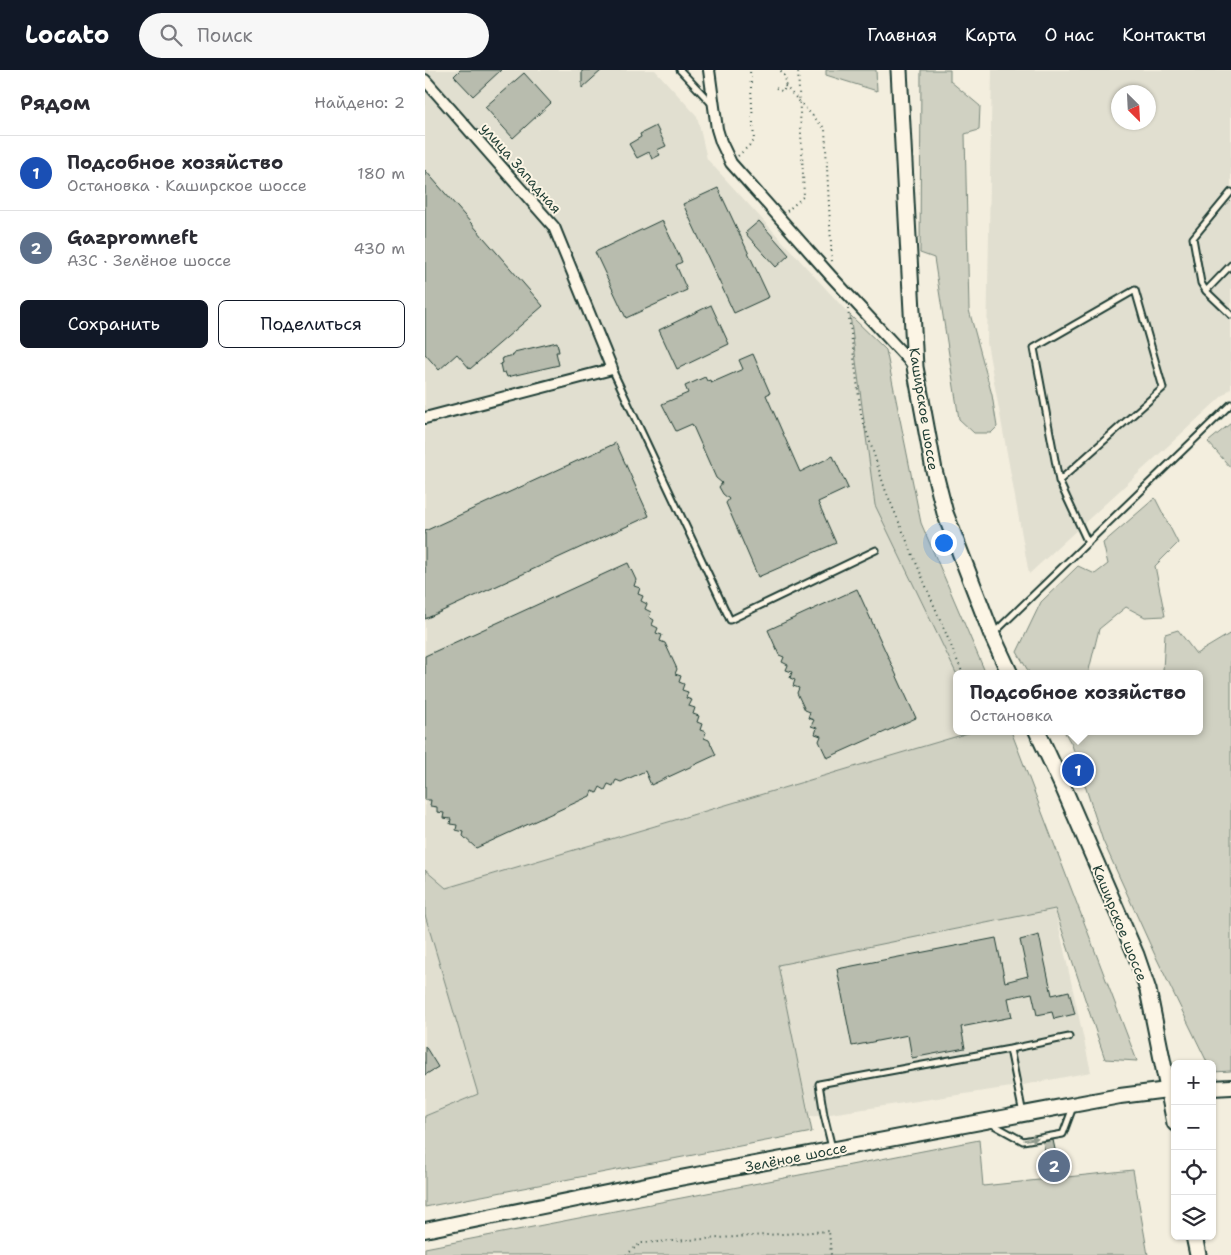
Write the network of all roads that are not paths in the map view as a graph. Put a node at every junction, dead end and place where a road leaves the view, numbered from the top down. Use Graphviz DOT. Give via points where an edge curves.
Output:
graph roads {
  1 [pos="680,70"];
  2 [pos="709,70"];
  3 [pos="899,70"];
  4 [pos="425,80"];
  5 [pos="714,108"];
  6 [pos="1231,192"];
  7 [pos="1231,265"];
  8 [pos="1206,292"];
  9 [pos="1231,315"];
  10 [pos="915,367"];
  11 [pos="612,369"];
  12 [pos="1231,404"];
  13 [pos="425,418"];
  14 [pos="1059,481"];
  15 [pos="1088,543"];
  16 [pos="876,550"];
  17 [pos="992,635"];
  18 [pos="1008,670"];
  19 [pos="1039,735"];
  20 [pos="1069,1037"];
  21 [pos="1011,1049"];
  22 [pos="1171,1084"];
  23 [pos="1231,1087"];
  24 [pos="1171,1088"];
  25 [pos="1216,1088"];
  26 [pos="1074,1105"];
  27 [pos="1023,1114"];
  28 [pos="988,1121"];
  29 [pos="833,1150"];
  30 [pos="425,1230"];
  31 [pos="1195,1240"];
  32 [pos="1198,1255"];
  1 -- 5 [label="lane"];
  2 -- 5 [label="street"];
  3 -- 10 [label="main road, Каширское шоссе"];
  4 -- 11 [label="street, улица Западная" via="554,227"];
  5 -- 10 [label="street" via="721,142 731,163"];
  6 -- 8 [label="lane" via="1193,238 1201,283"];
  7 -- 8 [label="lane"];
  8 -- 9 [label="lane"];
  10 -- 17 [label="main road, Каширское шоссе" via="945,513"];
  11 -- 13 [label="street"];
  11 -- 16 [label="lane" via="730,620"];
  12 -- 15 [label="lane"];
  14 -- 14 [label="lane" via="1034,348 1135,290 1163,388"];
  14 -- 15 [label="lane"];
  15 -- 17 [label="lane"];
  17 -- 18 [label="main road, Каширское шоссе"];
  19 -- 22 [label="main road, Каширское шоссе" via="1136,955"];
  20 -- 21 [label="lane"];
  21 -- 27 [label="lane"];
  21 -- 29 [label="lane" via="819,1084"];
  23 -- 25 [label="main road"];
  24 -- 26 [label="main road, Зелёное шоссе"];
  26 -- 27 [label="main road, Зелёное шоссе"];
  28 -- 26 [label="lane, one-way" via="1023,1141 1063,1134"];
  27 -- 28 [label="main road, Зелёное шоссе"];
  28 -- 29 [label="main road, Зелёное шоссе"];
  29 -- 30 [label="main road, Зелёное шоссе"];
  31 -- 32 [label="main road"];
}
